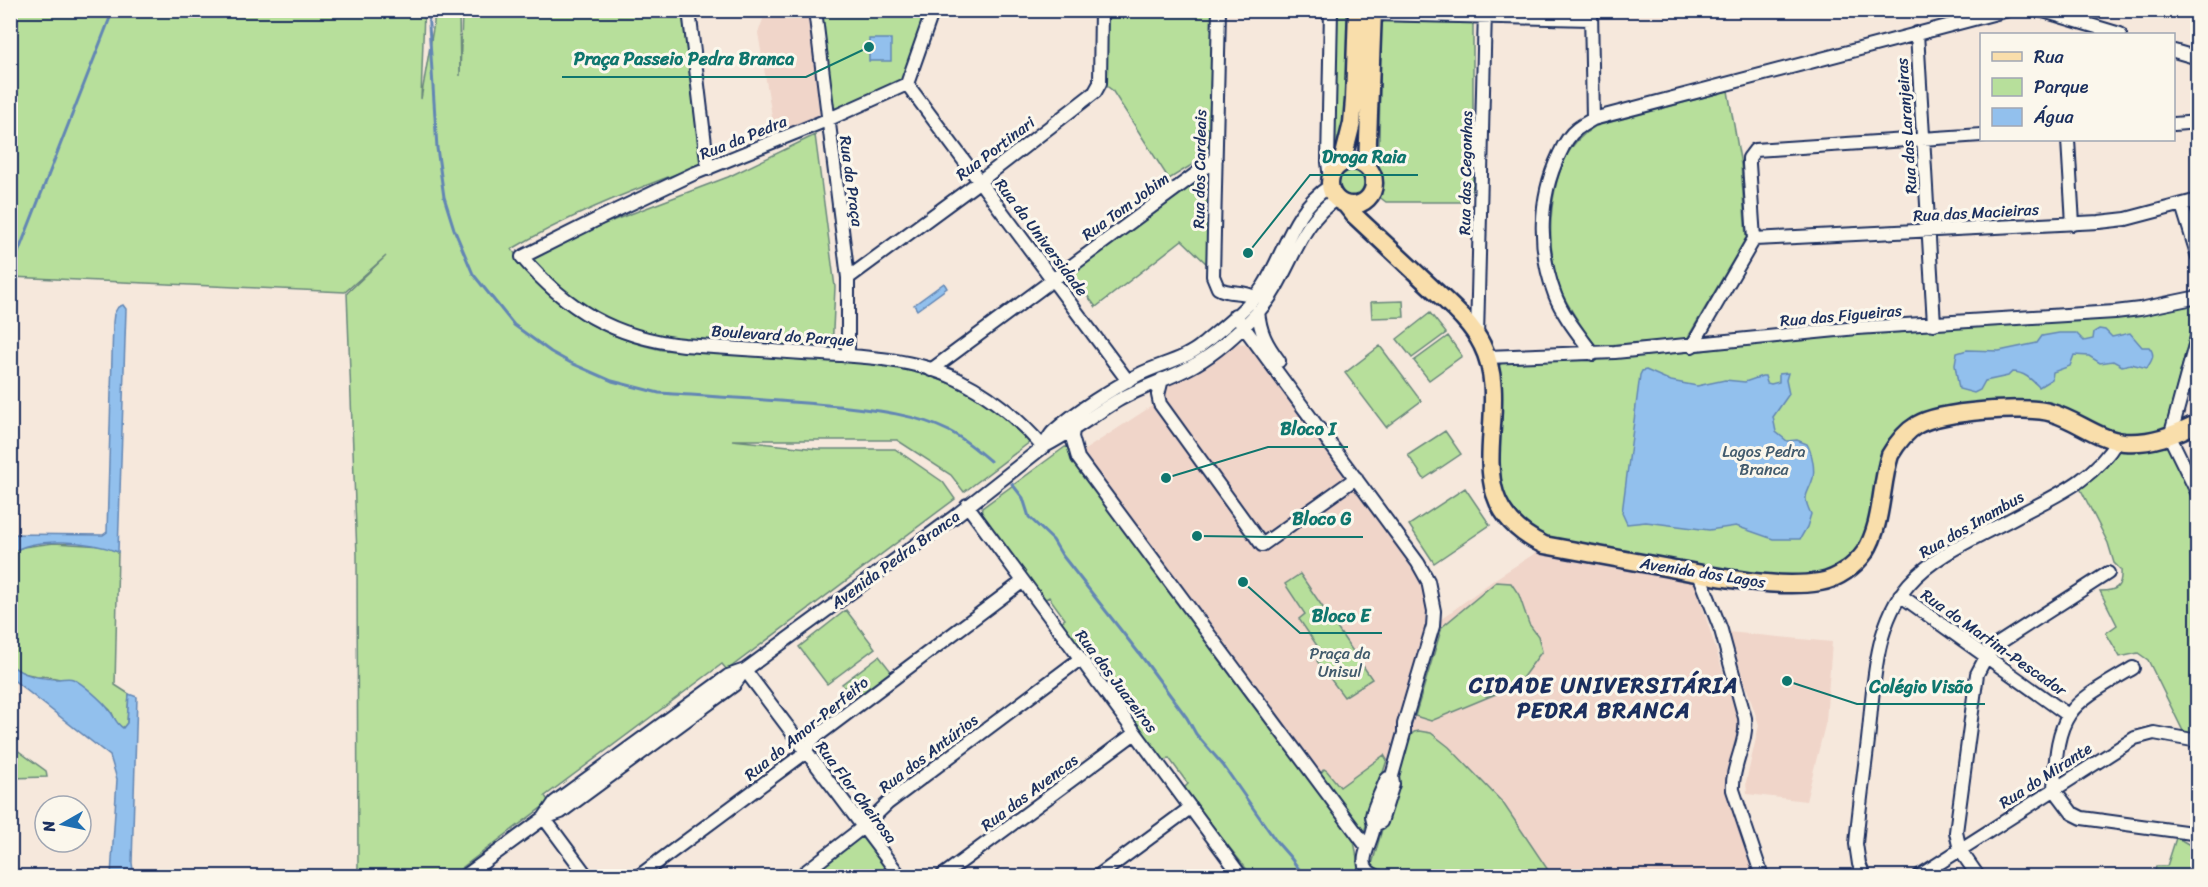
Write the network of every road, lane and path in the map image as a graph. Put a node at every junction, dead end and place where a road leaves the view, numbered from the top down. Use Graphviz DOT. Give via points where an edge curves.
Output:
graph roads {
  1 [pos="689,10"];
  2 [pos="814,10"];
  3 [pos="933,10"];
  4 [pos="1101,10"];
  5 [pos="1219,10"];
  6 [pos="1311,10"];
  7 [pos="2008,10"];
  8 [pos="2040,10"];
  9 [pos="1331,11"];
  10 [pos="1368,12"];
  11 [pos="1485,13"];
  12 [pos="1591,15"];
  13 [pos="1917,33"];
  14 [pos="2117,33"];
  15 [pos="2175,51"];
  16 [pos="2198,58"];
  17 [pos="907,84"];
  18 [pos="1593,119"];
  19 [pos="827,120"];
  20 [pos="2198,122"];
  21 [pos="2175,124"];
  22 [pos="1980,135"];
  23 [pos="1923,139"];
  24 [pos="2068,141"];
  25 [pos="1216,159"];
  26 [pos="1342,163"];
  27 [pos="1367,166"];
  28 [pos="708,169"];
  29 [pos="980,181"];
  30 [pos="1335,192"];
  31 [pos="1368,200"];
  32 [pos="2198,200"];
  33 [pos="2182,205"];
  34 [pos="2073,224"];
  35 [pos="1929,231"];
  36 [pos="1378,237"];
  37 [pos="1754,239"];
  38 [pos="522,257"];
  39 [pos="2198,257"];
  40 [pos="848,278"];
  41 [pos="1053,279"];
  42 [pos="1254,297"];
  43 [pos="2198,297"];
  44 [pos="1258,311"];
  45 [pos="1235,315"];
  46 [pos="1934,324"];
  47 [pos="1243,327"];
  48 [pos="2198,334"];
  49 [pos="1477,336"];
  50 [pos="1692,346"];
  51 [pos="1593,354"];
  52 [pos="848,355"];
  53 [pos="1487,357"];
  54 [pos="931,370"];
  55 [pos="1162,379"];
  56 [pos="1128,381"];
  57 [pos="2198,423"];
  58 [pos="1073,430"];
  59 [pos="2170,437"];
  60 [pos="2117,441"];
  61 [pos="1043,447"];
  62 [pos="1074,450"];
  63 [pos="1356,478"];
  64 [pos="2198,494"];
  65 [pos="967,505"];
  66 [pos="2109,573"];
  67 [pos="1699,574"];
  68 [pos="1022,582"];
  69 [pos="1900,596"];
  70 [pos="1986,657"];
  71 [pos="1080,659"];
  72 [pos="2133,668"];
  73 [pos="745,670"];
  74 [pos="2068,715"];
  75 [pos="1135,733"];
  76 [pos="1404,733"];
  77 [pos="2198,741"];
  78 [pos="806,751"];
  79 [pos="2054,789"];
  80 [pos="1190,808"];
  81 [pos="544,818"];
  82 [pos="863,827"];
  83 [pos="2192,833"];
  84 [pos="1367,847"];
  85 [pos="1960,850"];
  86 [pos="465,876"];
  87 [pos="587,876"];
  88 [pos="639,876"];
  89 [pos="800,876"];
  90 [pos="900,876"];
  91 [pos="942,876"];
  92 [pos="1098,876"];
  93 [pos="1241,876"];
  94 [pos="1377,876"];
  95 [pos="1762,876"];
  96 [pos="1864,876"];
  97 [pos="1919,876"];
  98 [pos="1978,876"];
  1 -- 28 [label="street"];
  2 -- 19 [label="street, Rua da Praça"];
  3 -- 17 [label="street"];
  4 -- 29 [label="street, Rua Portinari" via="1100,83 1095,92"];
  5 -- 25 [label="street, Rua dos Cardeais"];
  6 -- 9 [label="street"];
  7 -- 13 [label="street"];
  8 -- 14 [label="street"];
  9 -- 30 [label="street" via="1328,162"];
  10 -- 11 [label="street"];
  10 -- 26 [label="main road" via="1352,123"];
  10 -- 27 [label="main road"];
  11 -- 12 [label="street"];
  11 -- 49 [label="street, Rua das Cegonhas"];
  12 -- 18 [label="street"];
  13 -- 18 [label="street"];
  13 -- 23 [label="street, Rua das Laranjeiras"];
  15 -- 16 [label="street"];
  17 -- 19 [label="street, Rua da Pedra"];
  17 -- 29 [label="street, Rua da Universidade"];
  18 -- 51 [label="street" via="1577,129 1552,169 1544,201 1543,236 1545,264 1556,297"];
  19 -- 28 [label="street, Rua da Pedra"];
  19 -- 40 [label="street, Rua da Praça"];
  20 -- 21 [label="street"];
  22 -- 23 [label="street"];
  23 -- 35 [label="street, Rua das Laranjeiras"];
  23 -- 37 [label="street" via="1760,148 1751,154 1749,164"];
  24 -- 34 [label="street"];
  25 -- 41 [label="street, Rua Tom Jobim"];
  25 -- 42 [label="street, Rua dos Cardeais" via="1214,283 1223,291"];
  26 -- 27 [label="main road" via="1355,161"];
  26 -- 30 [label="main road" via="1336,167"];
  27 -- 31 [label="main road" via="1375,183"];
  28 -- 38 [label="street, Rua da Pedra"];
  29 -- 40 [label="street, Rua Portinari"];
  29 -- 41 [label="street, Rua da Universidade"];
  30 -- 31 [label="main road" via="1357,205"];
  30 -- 36 [label="main road, Avenida dos Lagos"];
  30 -- 42 [label="street, Avenida Pedra Branca" via="1318,194 1292,228 1265,284"];
  30 -- 44 [label="street, Avenida Pedra Branca" via="1301,237 1278,286"];
  31 -- 36 [label="main road"];
  32 -- 33 [label="street, Rua das Macieiras"];
  33 -- 34 [label="street, Rua das Macieiras" via="2126,219"];
  33 -- 39 [label="street"];
  34 -- 35 [label="street, Rua das Macieiras"];
  35 -- 37 [label="street, Rua das Macieiras"];
  35 -- 46 [label="street, Rua das Laranjeiras"];
  36 -- 49 [label="main road, Avenida dos Lagos"];
  37 -- 50 [label="street"];
  38 -- 52 [label="street, Boulevard do Parque" via="576,308 634,336 684,345"];
  40 -- 52 [label="street, Rua da Praça"];
  41 -- 54 [label="street, Rua Tom Jobim"];
  41 -- 56 [label="street, Rua da Universidade"];
  42 -- 45 [label="street, Avenida Pedra Branca"];
  43 -- 46 [label="street, Rua das Figueiras" via="2129,310"];
  44 -- 47 [label="street, Avenida Pedra Branca"];
  44 -- 76 [label="street" via="1264,342 1435,578 1440,625 1410,727"];
  45 -- 47 [label="street"];
  45 -- 56 [label="street, Avenida Pedra Branca" via="1195,351"];
  46 -- 50 [label="street, Rua das Figueiras"];
  47 -- 55 [label="street, Avenida Pedra Branca" via="1196,365"];
  47 -- 63 [label="street"];
  48 -- 59 [label="street"];
  49 -- 53 [label="main road, Avenida dos Lagos"];
  50 -- 51 [label="street, Rua das Figueiras"];
  51 -- 53 [label="street, Rua das Figueiras"];
  52 -- 54 [label="street, Boulevard do Parque"];
  53 -- 67 [label="main road, Avenida dos Lagos" via="1491,378 1492,481 1502,512 1514,526 1544,545"];
  54 -- 61 [label="street, Boulevard do Parque" via="955,378 992,399 1019,420"];
  55 -- 58 [label="street, Avenida Pedra Branca"];
  55 -- 63 [label="street" via="1160,404 1262,545"];
  56 -- 61 [label="street, Avenida Pedra Branca" via="1052,432"];
  57 -- 59 [label="main road, Avenida dos Lagos"];
  58 -- 61 [label="street, Avenida Pedra Branca"];
  58 -- 62 [label="street"];
  59 -- 60 [label="main road, Avenida dos Lagos" via="2144,442"];
  59 -- 64 [label="street"];
  60 -- 67 [label="main road, Avenida dos Lagos" via="2057,415 2032,409 1928,420 1895,445 1871,541 1847,570 1833,579 1802,584"];
  60 -- 69 [label="street, Rua dos Inambus" via="2087,476 1938,559"];
  61 -- 62 [label="street" via="1065,444"];
  61 -- 65 [label="street, Avenida Pedra Branca"];
  62 -- 84 [label="street"];
  63 -- 76 [label="street" via="1418,563 1432,597 1433,626"];
  65 -- 68 [label="street, Rua dos Juazeiros"];
  65 -- 73 [label="street, Avenida Pedra Branca"];
  66 -- 70 [label="street" via="1996,645"];
  67 -- 95 [label="street" via="1721,630 1745,718 1733,790"];
  68 -- 71 [label="street, Rua dos Juazeiros"];
  68 -- 78 [label="street, Rua do Amor-Perfeito" via="813,739"];
  69 -- 70 [label="street, Rua do Martim-Pescador"];
  69 -- 96 [label="street, Rua dos Inambus" via="1887,623 1878,658 1856,844"];
  70 -- 74 [label="street, Rua do Martim-Pescador"];
  70 -- 85 [label="street" via="1975,684 1956,832"];
  71 -- 75 [label="street, Rua dos Juazeiros"];
  71 -- 82 [label="street, Rua dos Antúrios" via="888,803"];
  72 -- 74 [label="street" via="2085,697"];
  73 -- 78 [label="street, Rua Flor Cheirosa"];
  73 -- 81 [label="street, Avenida Pedra Branca" via="734,685 561,812"];
  74 -- 79 [label="street" via="2058,740"];
  75 -- 80 [label="street, Rua dos Juazeiros"];
  75 -- 91 [label="street, Rua das Avencas"];
  76 -- 84 [label="street" via="1381,822 1374,825"];
  77 -- 79 [label="street, Rua do Mirante" via="2154,733 2140,735"];
  78 -- 82 [label="street, Rua Flor Cheirosa"];
  78 -- 88 [label="street, Rua do Amor-Perfeito"];
  79 -- 83 [label="street" via="2072,813 2082,818"];
  79 -- 85 [label="street, Rua do Mirante"];
  80 -- 92 [label="street"];
  80 -- 93 [label="street, Rua dos Juazeiros"];
  81 -- 86 [label="street, Avenida Pedra Branca"];
  81 -- 87 [label="street"];
  82 -- 89 [label="street, Rua dos Antúrios"];
  82 -- 90 [label="street, Rua Flor Cheirosa"];
  84 -- 94 [label="street" via="1366,867"];
  85 -- 97 [label="street, Rua do Mirante"];
  85 -- 98 [label="street"];
}
